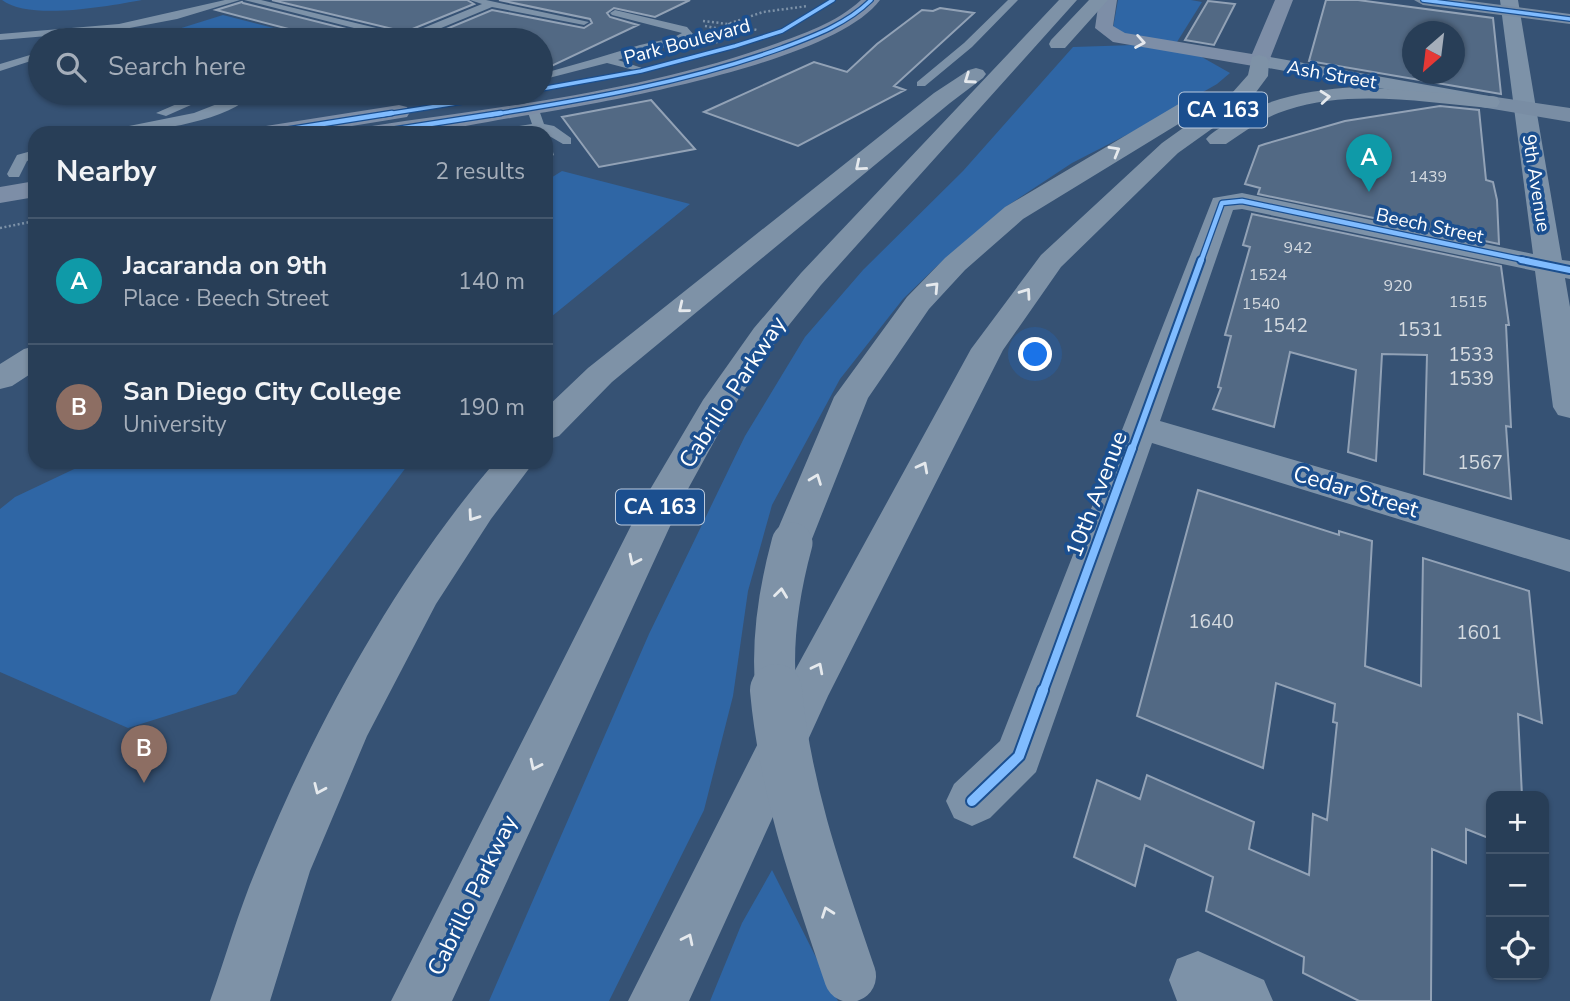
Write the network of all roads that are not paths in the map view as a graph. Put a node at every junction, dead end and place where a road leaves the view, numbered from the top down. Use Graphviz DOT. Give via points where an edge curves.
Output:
graph roads {
  1 [pos="235,0"];
  2 [pos="249,0"];
  3 [pos="475,0"];
  4 [pos="518,0"];
  5 [pos="833,0"];
  6 [pos="871,0"];
  7 [pos="1013,0"];
  8 [pos="1098,0"];
  9 [pos="1108,0"];
  10 [pos="1284,0"];
  11 [pos="1423,0"];
  12 [pos="491,4"];
  13 [pos="503,6"];
  14 [pos="1511,6"];
  15 [pos="615,13"];
  16 [pos="1056,13"];
  17 [pos="584,22"];
  18 [pos="653,23"];
  19 [pos="1569,23"];
  20 [pos="117,28"];
  21 [pos="364,28"];
  22 [pos="432,28"];
  23 [pos="28,35"];
  24 [pos="0,37"];
  25 [pos="645,47"];
  26 [pos="28,59"];
  27 [pos="608,60"];
  28 [pos="1259,61"];
  29 [pos="0,68"];
  30 [pos="640,71"];
  31 [pos="1033,71"];
  32 [pos="553,74"];
  33 [pos="920,84"];
  34 [pos="553,98"];
  35 [pos="553,101"];
  36 [pos="1489,102"];
  37 [pos="183,105"];
  38 [pos="229,105"];
  39 [pos="524,105"];
  40 [pos="527,105"];
  41 [pos="532,105"];
  42 [pos="534,105"];
  43 [pos="1525,107"];
  44 [pos="1570,115"];
  45 [pos="131,126"];
  46 [pos="148,126"];
  47 [pos="331,126"];
  48 [pos="411,126"];
  49 [pos="507,126"];
  50 [pos="548,126"];
  51 [pos="979,130"];
  52 [pos="553,131"];
  53 [pos="566,141"];
  54 [pos="28,156"];
  55 [pos="12,179"];
  56 [pos="1242,201"];
  57 [pos="1110,205"];
  58 [pos="1560,268"];
  59 [pos="811,279"];
  60 [pos="28,361"];
  61 [pos="0,379"];
  62 [pos="1570,407"];
  63 [pos="553,421"];
  64 [pos="1142,427"];
  65 [pos="510,469"];
  66 [pos="1570,556"];
  67 [pos="972,801"];
  68 [pos="857,988"];
  69 [pos="240,1001"];
  70 [pos="421,1001"];
  71 [pos="658,1001"];
  1 -- 20 [label="lane"];
  2 -- 21 [label="lane"];
  3 -- 12 [label="lane"];
  4 -- 13 [label="lane"];
  5 -- 30 [label="main road, Park Boulevard" via="782,31"];
  6 -- 35 [label="main road, Park Boulevard" via="838,24 753,58 652,84"];
  7 -- 33 [label="lane"];
  8 -- 31 [label="highway"];
  9 -- 28 [label="main road, one-way" via="1104,28 1120,38"];
  10 -- 28 [label="main road"];
  11 -- 14 [label="main road"];
  12 -- 13 [label="lane"];
  12 -- 22 [label="lane"];
  13 -- 17 [label="lane"];
  14 -- 19 [label="main road"];
  14 -- 43 [label="street, 9th Avenue"];
  15 -- 18 [label="lane"];
  16 -- 59 [label="highway, Cabrillo Parkway / CA 163"];
  16 -- 63 [label="highway, one-way" via="942,98 600,375"];
  18 -- 25 [label="lane"];
  18 -- 25 [label="lane" via="688,34 674,42"];
  23 -- 24 [label="lane"];
  25 -- 27 [label="lane"];
  26 -- 29 [label="lane"];
  27 -- 30 [label="lane"];
  27 -- 32 [label="lane"];
  28 -- 36 [label="street, Ash Street"];
  28 -- 57 [label="highway, CA 163" via="1258,76 1240,98 1170,148"];
  68 -- 28 [label="highway, one-way, bridge" via="803,838 774,671 783,577 792,543 851,397 918,303 1014,213 1216,92"];
  30 -- 34 [label="main road, Park Boulevard"];
  36 -- 43 [label="main road, Ash Street"];
  57 -- 36 [label="highway, one-way" via="1279,105 1367,93"];
  37 -- 45 [label="lane"];
  38 -- 46 [label="lane"];
  39 -- 47 [label="main road, Park Boulevard"];
  40 -- 48 [label="main road, Park Boulevard"];
  41 -- 49 [label="lane"];
  42 -- 50 [label="lane"];
  43 -- 44 [label="main road, Ash Street"];
  43 -- 58 [label="street, 9th Avenue"];
  51 -- 59 [label="highway" via="910,199"];
  52 -- 53 [label="lane"];
  54 -- 55 [label="lane" via="22,158"];
  56 -- 58 [label="street, Beech Street"];
  56 -- 64 [label="street, 10th Avenue" via="1222,203"];
  71 -- 57 [label="highway, CA 163, one-way" via="808,688 987,349 1051,261"];
  58 -- 62 [label="street, 9th Avenue"];
  59 -- 70 [label="highway, Cabrillo Parkway / CA 163, one-way" via="715,408 664,498"];
  60 -- 61 [label="highway"];
  64 -- 66 [label="street, Cedar Street"];
  64 -- 67 [label="street, 10th Avenue" via="1019,756"];
  65 -- 69 [label="highway, one-way" via="421,592 347,726 283,869"];
}
